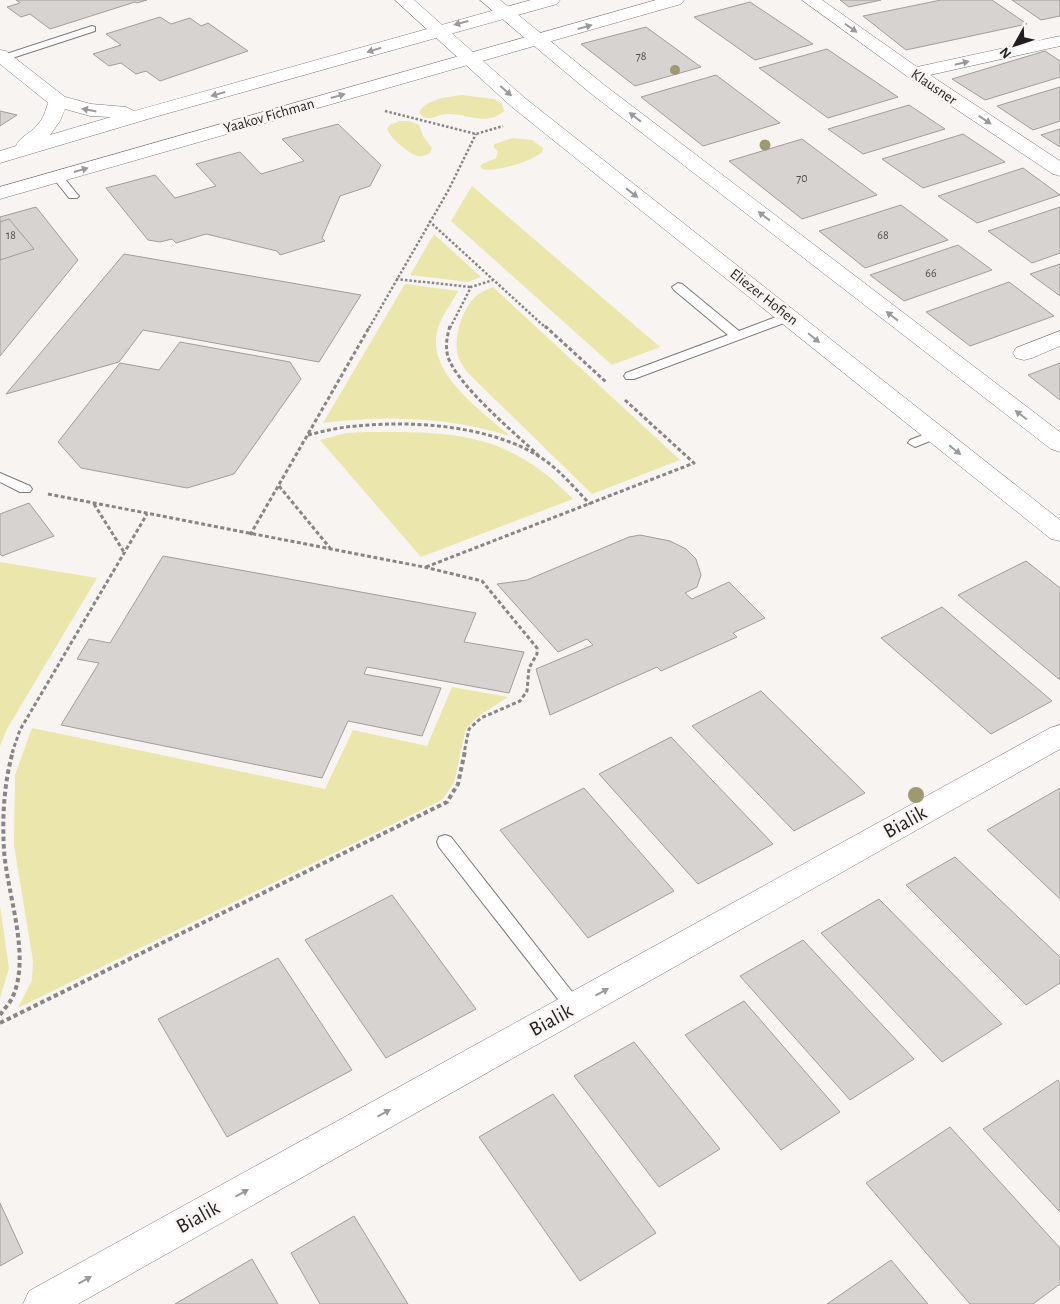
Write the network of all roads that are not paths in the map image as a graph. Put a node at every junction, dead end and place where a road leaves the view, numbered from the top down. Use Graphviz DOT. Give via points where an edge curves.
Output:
graph roads {
  1 [pos="404,0"];
  2 [pos="551,0"];
  3 [pos="675,0"];
  4 [pos="811,0"];
  5 [pos="496,6"];
  6 [pos="92,29"];
  7 [pos="438,30"];
  8 [pos="538,40"];
  9 [pos="1060,41"];
  10 [pos="1,57"];
  11 [pos="469,59"];
  12 [pos="914,73"];
  13 [pos="58,101"];
  14 [pos="155,112"];
  15 [pos="6,155"];
  16 [pos="1060,170"];
  17 [pos="58,177"];
  18 [pos="0,193"];
  19 [pos="74,196"];
  20 [pos="678,287"];
  21 [pos="788,317"];
  22 [pos="737,336"];
  23 [pos="1060,338"];
  24 [pos="1024,353"];
  25 [pos="630,376"];
  26 [pos="935,434"];
  27 [pos="915,443"];
  28 [pos="1060,444"];
  29 [pos="1,477"];
  30 [pos="26,490"];
  31 [pos="1060,533"];
  32 [pos="1060,736"];
  33 [pos="445,842"];
  34 [pos="574,1007"];
  35 [pos="42,1304"];
  1 -- 7 [label="street, Eliezer Hofien"];
  2 -- 5 [label="street, Yaakov Fichman"];
  8 -- 3 [label="street, Yaakov Fichman, one-way"];
  4 -- 12 [label="street, Klausner, one-way"];
  5 -- 7 [label="street, Yaakov Fichman, one-way"];
  5 -- 8 [label="street"];
  6 -- 10 [label="lane"];
  7 -- 11 [label="street, Eliezer Hofien"];
  7 -- 14 [label="street, Yaakov Fichman, one-way"];
  8 -- 11 [label="street, Yaakov Fichman"];
  28 -- 8 [label="street, one-way"];
  12 -- 9 [label="street, one-way"];
  10 -- 13 [label="street"];
  17 -- 11 [label="street, Yaakov Fichman, one-way"];
  11 -- 21 [label="street, Eliezer Hofien, one-way" via="519,103"];
  12 -- 16 [label="street, Klausner, one-way"];
  14 -- 13 [label="street, one-way" via="110,113"];
  13 -- 15 [label="street" via="49,126 37,138"];
  14 -- 15 [label="street, Yaakov Fichman"];
  17 -- 18 [label="street, Yaakov Fichman"];
  17 -- 19 [label="lane"];
  20 -- 22 [label="lane"];
  21 -- 22 [label="lane"];
  21 -- 26 [label="street, Eliezer Hofien, one-way"];
  22 -- 25 [label="lane"];
  23 -- 24 [label="street"];
  26 -- 27 [label="lane"];
  26 -- 31 [label="street, Eliezer Hofien, one-way"];
  29 -- 30 [label="lane"];
  34 -- 32 [label="street, Bialik, one-way"];
  33 -- 34 [label="lane"];
  35 -- 34 [label="street, Bialik, one-way"];
}
